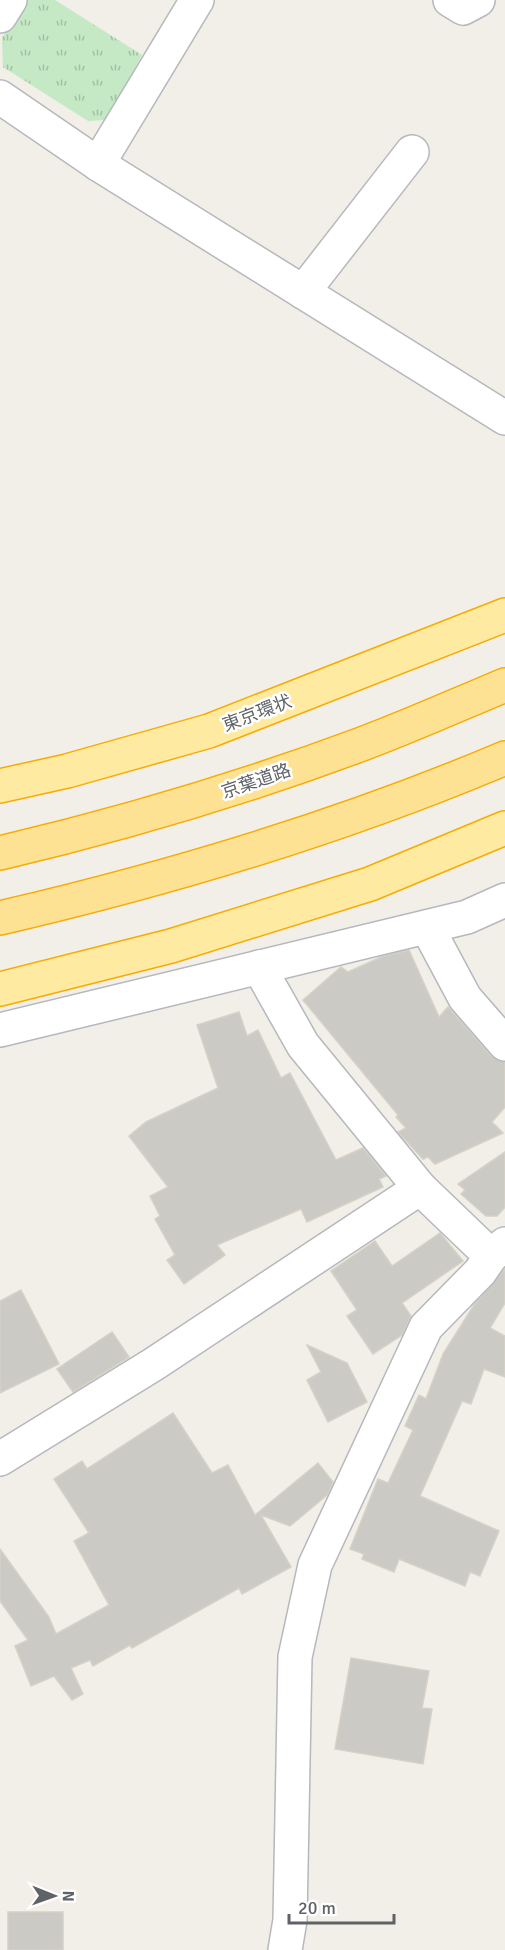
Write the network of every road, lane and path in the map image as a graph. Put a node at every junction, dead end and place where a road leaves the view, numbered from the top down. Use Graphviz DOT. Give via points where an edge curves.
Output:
graph roads {
  1 [pos="10,0"];
  2 [pos="197,0"];
  3 [pos="450,0"];
  4 [pos="478,0"];
  5 [pos="0,16"];
  6 [pos="0,98"];
  7 [pos="412,152"];
  8 [pos="98,164"];
  9 [pos="303,292"];
  10 [pos="505,418"];
  11 [pos="505,615"];
  12 [pos="505,686"];
  13 [pos="505,758"];
  14 [pos="0,786"];
  15 [pos="505,828"];
  16 [pos="0,853"];
  17 [pos="505,900"];
  18 [pos="0,918"];
  19 [pos="427,927"];
  20 [pos="259,968"];
  21 [pos="0,989"];
  22 [pos="0,1030"];
  23 [pos="505,1044"];
  24 [pos="420,1188"];
  25 [pos="498,1250"];
  26 [pos="0,1459"];
  27 [pos="285,1950"];
  1 -- 5 [label="street"];
  2 -- 8 [label="street"];
  3 -- 4 [label="street" via="463,8"];
  6 -- 8 [label="street"];
  7 -- 9 [label="street"];
  8 -- 9 [label="street"];
  9 -- 10 [label="street"];
  11 -- 14 [label="highway, 東京環状" via="209,731"];
  12 -- 16 [label="highway, 京葉道路" via="362,744 220,794"];
  13 -- 18 [label="highway" via="384,805 219,861"];
  15 -- 21 [label="highway" via="359,887 171,946"];
  17 -- 19 [label="street" via="467,917"];
  19 -- 20 [label="street"];
  19 -- 23 [label="street" via="465,998"];
  20 -- 22 [label="street"];
  20 -- 24 [label="street" via="303,1045"];
  24 -- 25 [label="street"];
  24 -- 26 [label="street" via="154,1364"];
  25 -- 27 [label="street" via="426,1327 315,1565 295,1657 290,1920"];
}
